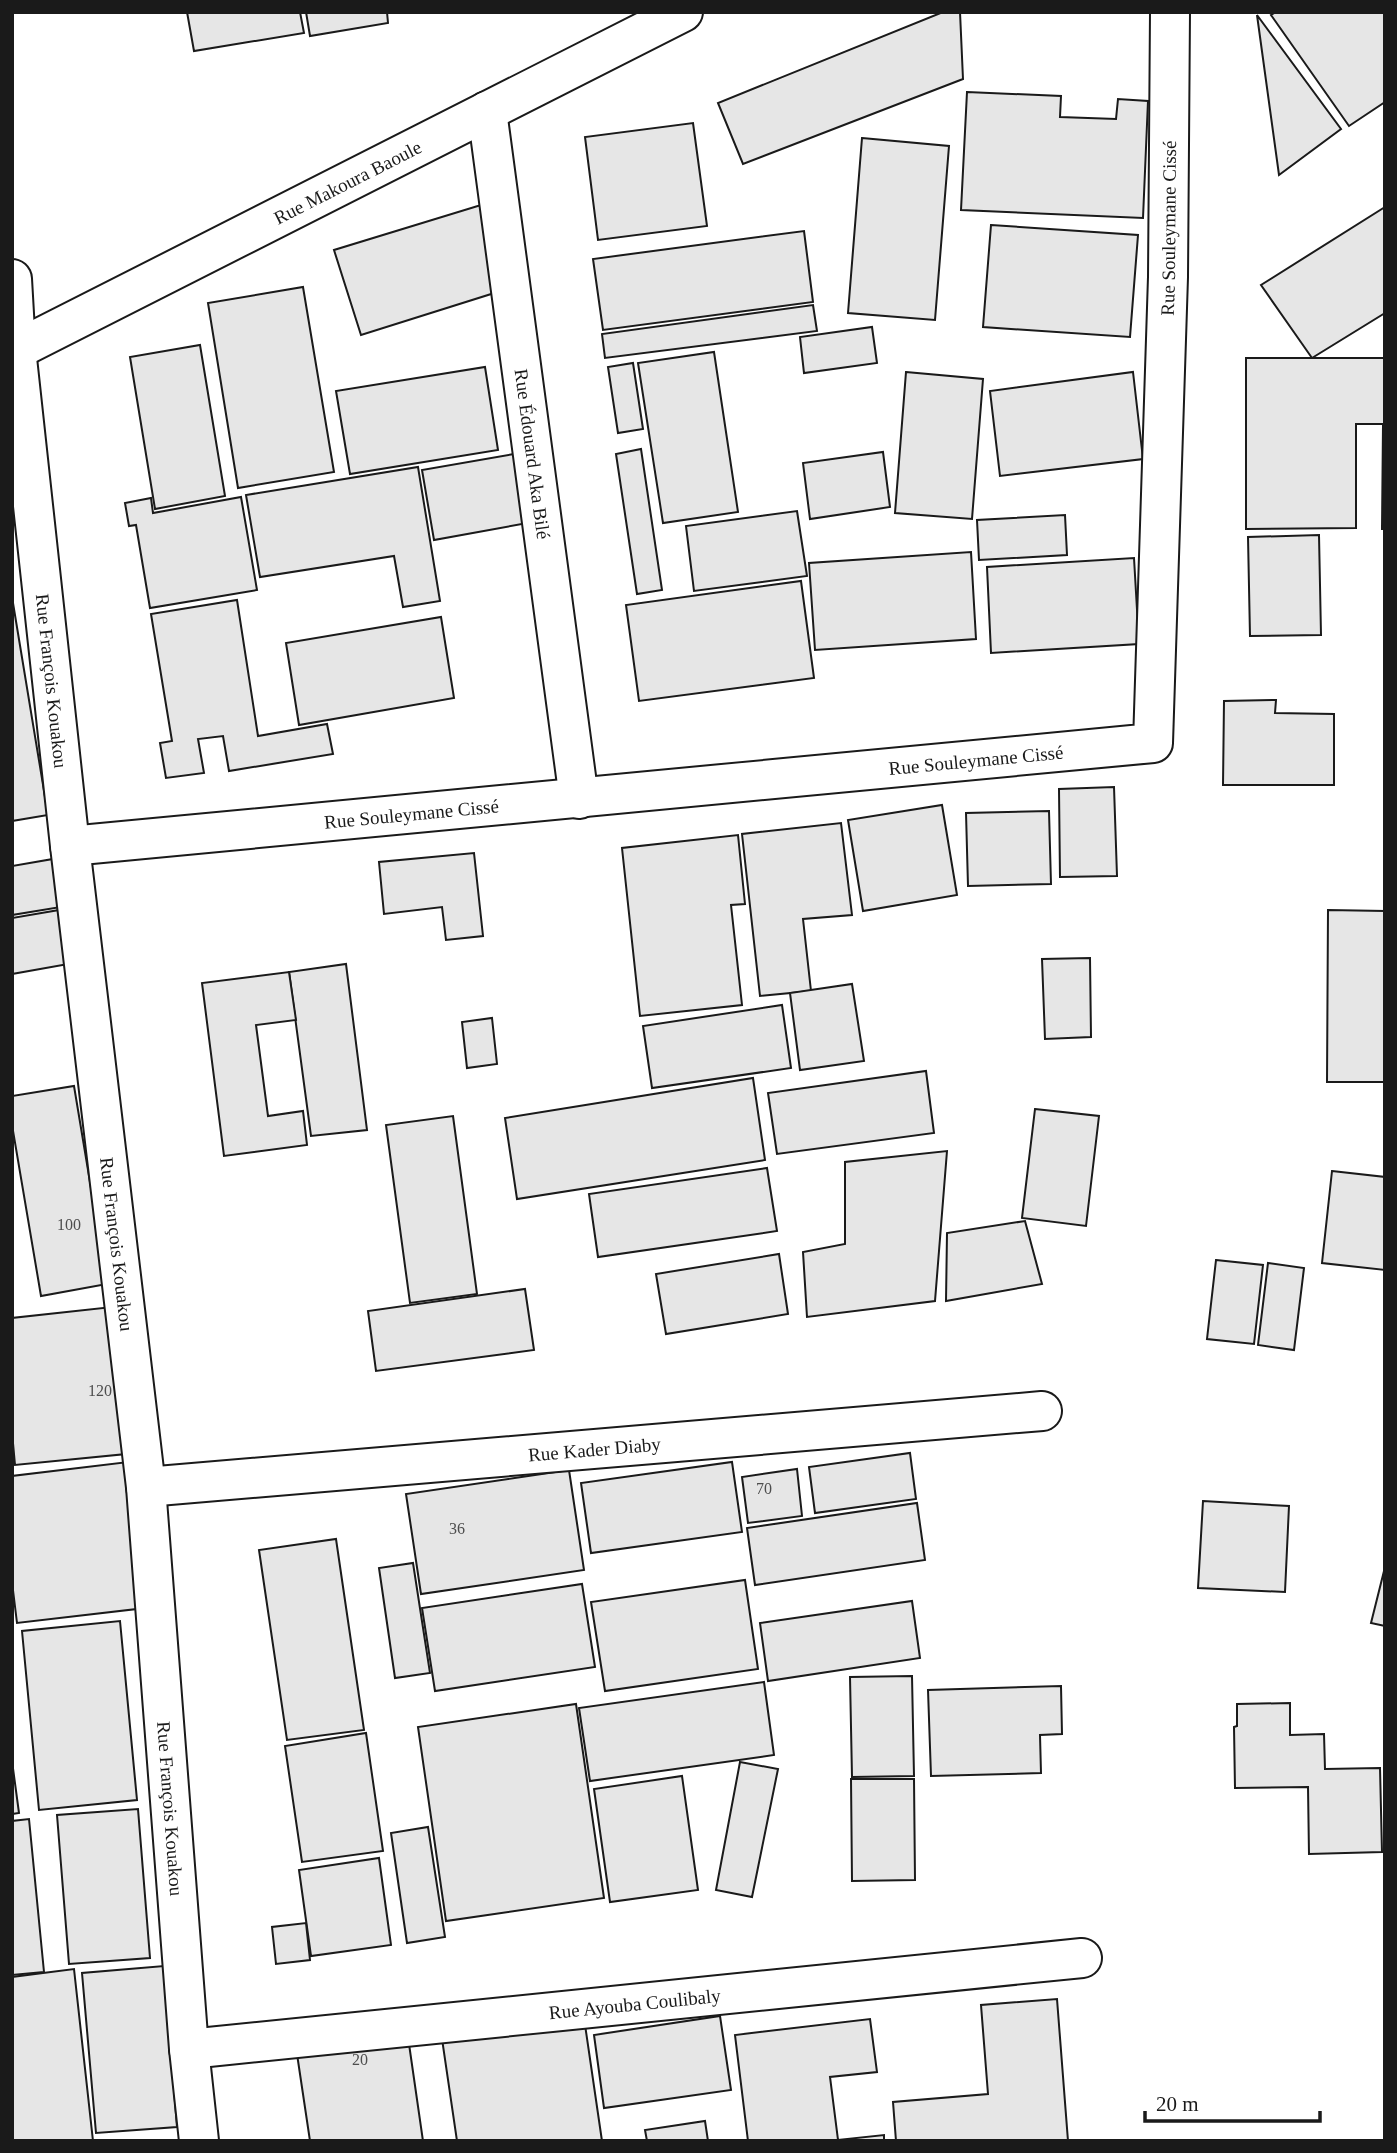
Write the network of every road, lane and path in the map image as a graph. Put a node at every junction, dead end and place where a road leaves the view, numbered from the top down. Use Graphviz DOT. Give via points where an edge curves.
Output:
graph roads {
  1 [pos="1170,12"];
  2 [pos="672,15"];
  3 [pos="487,111"];
  4 [pos="12,279"];
  5 [pos="14,351"];
  6 [pos="579,799"];
  7 [pos="71,846"];
  8 [pos="1042,1411"];
  9 [pos="146,1487"];
  10 [pos="1082,1958"];
  11 [pos="189,2049"];
  12 [pos="199,2141"];
  1 -- 6 [label="street, Rue Souleymane Cissé" via="1168,277 1153,743"];
  2 -- 3 [label="street, Rue Makoura Baoule"];
  3 -- 5 [label="street, Rue Makoura Baoule"];
  3 -- 6 [label="street, Rue Édouard Aka Bilé"];
  4 -- 5 [label="street, Rue François Kouakou"];
  5 -- 7 [label="street, Rue François Kouakou"];
  6 -- 7 [label="street, Rue Souleymane Cissé"];
  7 -- 9 [label="street, Rue François Kouakou"];
  8 -- 9 [label="street, Rue Kader Diaby"];
  9 -- 11 [label="street, Rue François Kouakou"];
  10 -- 11 [label="street, Rue Ayouba Coulibaly"];
  11 -- 12 [label="street, Rue François Kouakou"];
}
